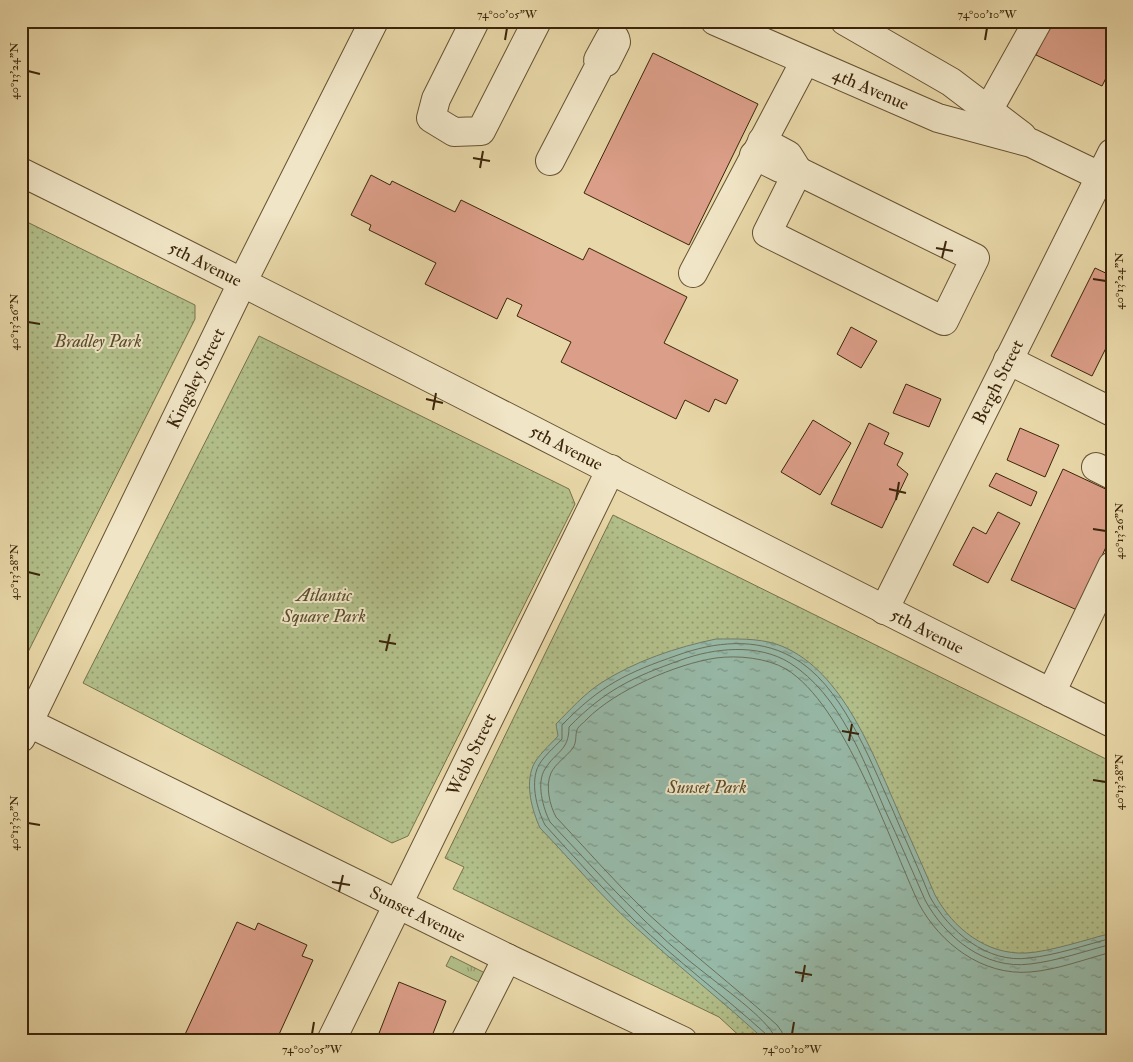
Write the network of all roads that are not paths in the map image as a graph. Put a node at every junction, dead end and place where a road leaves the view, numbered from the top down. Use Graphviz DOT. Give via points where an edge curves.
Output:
graph roads {
  1 [pos="374,21"];
  2 [pos="476,21"];
  3 [pos="715,21"];
  4 [pos="845,21"];
  5 [pos="1038,21"];
  6 [pos="531,23"];
  7 [pos="619,29"];
  8 [pos="805,61"];
  9 [pos="983,119"];
  10 [pos="758,148"];
  11 [pos="550,161"];
  12 [pos="798,171"];
  13 [pos="1108,171"];
  14 [pos="21,172"];
  15 [pos="693,273"];
  16 [pos="243,281"];
  17 [pos="1008,360"];
  18 [pos="1112,412"];
  19 [pos="611,469"];
  20 [pos="1112,566"];
  21 [pos="884,610"];
  22 [pos="1051,693"];
  23 [pos="1112,723"];
  24 [pos="24,726"];
  25 [pos="400,904"];
  26 [pos="507,958"];
  27 [pos="332,1041"];
  28 [pos="466,1041"];
  29 [pos="682,1041"];
  1 -- 16 [label="street, Kingsley Street"];
  2 -- 6 [label="street" via="436,99 431,118 454,132 481,131"];
  3 -- 8 [label="street, 4th Avenue"];
  4 -- 9 [label="street, 4th Avenue" via="951,82"];
  5 -- 9 [label="street"];
  7 -- 11 [label="street" via="613,51 606,62 601,63"];
  8 -- 9 [label="street, 4th Avenue" via="938,118"];
  8 -- 10 [label="street"];
  9 -- 13 [label="street, 4th Avenue" via="1031,143"];
  10 -- 12 [label="street" via="788,155"];
  10 -- 15 [label="street"];
  12 -- 12 [label="street" via="975,258 944,321 767,233"];
  13 -- 17 [label="street, Bergh Street"];
  14 -- 16 [label="street, 5th Avenue"];
  16 -- 19 [label="street, 5th Avenue"];
  16 -- 24 [label="street, Kingsley Street"];
  17 -- 18 [label="street"];
  17 -- 21 [label="street, Bergh Street"];
  19 -- 21 [label="street, 5th Avenue"];
  19 -- 25 [label="street, Webb Street"];
  20 -- 22 [label="street"];
  21 -- 22 [label="street, 5th Avenue"];
  22 -- 23 [label="street, 5th Avenue"];
  24 -- 25 [label="street, Sunset Avenue"];
  25 -- 26 [label="street, Sunset Avenue"];
  25 -- 27 [label="street, Webb Street"];
  26 -- 28 [label="street"];
  26 -- 29 [label="street, Sunset Avenue"];
}
